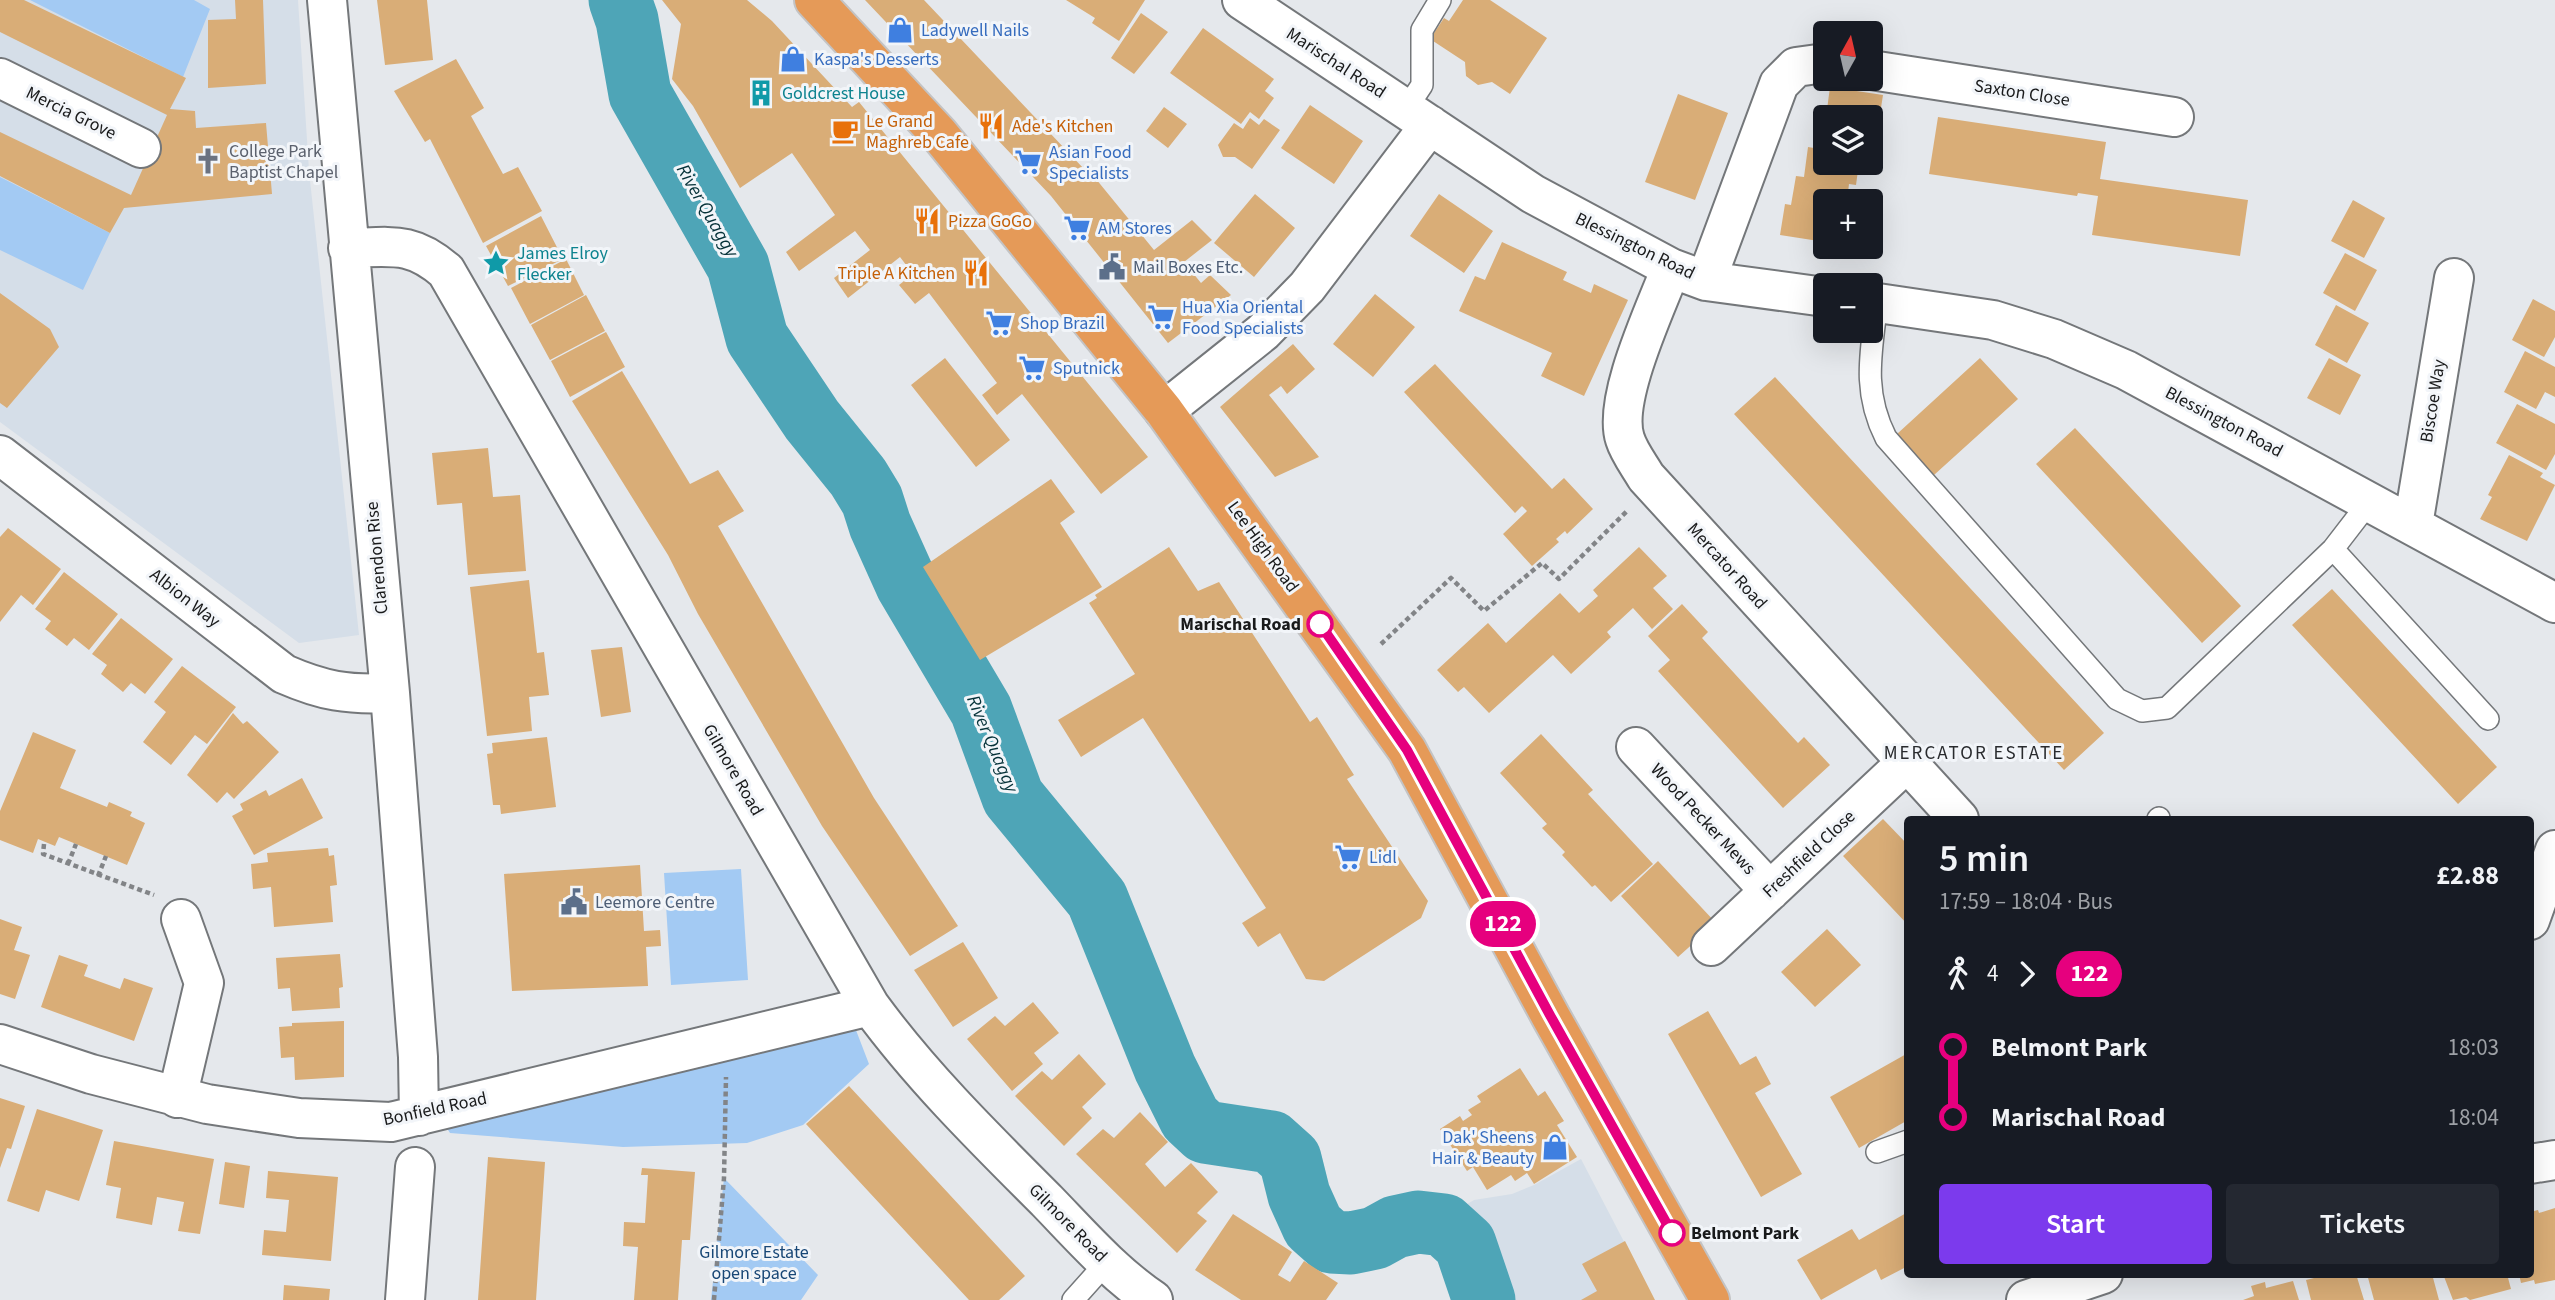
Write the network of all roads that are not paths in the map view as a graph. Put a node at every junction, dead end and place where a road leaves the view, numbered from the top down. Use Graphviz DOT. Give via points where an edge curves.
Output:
graph roads {
  1 [pos="327,0"];
  2 [pos="814,0"];
  3 [pos="1242,0"];
  4 [pos="1440,0"];
  5 [pos="1813,65"];
  6 [pos="1883,72"];
  7 [pos="0,78"];
  8 [pos="1418,117"];
  9 [pos="2174,117"];
  10 [pos="141,148"];
  11 [pos="1533,194"];
  12 [pos="348,248"];
  13 [pos="1689,274"];
  14 [pos="2454,278"];
  15 [pos="1813,295"];
  16 [pos="1883,303"];
  17 [pos="1872,343"];
  18 [pos="1164,411"];
  19 [pos="0,455"];
  20 [pos="2370,501"];
  21 [pos="2413,525"];
  22 [pos="2333,549"];
  23 [pos="2555,603"];
  24 [pos="390,693"];
  25 [pos="2488,719"];
  26 [pos="1636,747"];
  27 [pos="1906,763"];
  28 [pos="1956,816"];
  29 [pos="2555,850"];
  30 [pos="1770,891"];
  31 [pos="2534,909"];
  32 [pos="181,919"];
  33 [pos="1711,946"];
  34 [pos="870,1006"];
  35 [pos="0,1044"];
  36 [pos="177,1098"];
  37 [pos="419,1116"];
  38 [pos="1904,1142"];
  39 [pos="1877,1152"];
  40 [pos="2555,1160"];
  41 [pos="2534,1163"];
  42 [pos="415,1167"];
  43 [pos="1107,1262"];
  44 [pos="2091,1278"];
  45 [pos="405,1300"];
  46 [pos="1073,1300"];
  47 [pos="1153,1300"];
  48 [pos="1710,1300"];
  49 [pos="2026,1300"];
  1 -- 12 [label="street, Clarendon Rise"];
  2 -- 18 [label="highway, Lee High Road" via="939,134"];
  3 -- 8 [label="street, Marischal Road"];
  4 -- 8 [label="lane" via="1422,30"];
  5 -- 13 [label="street" via="1796,67 1779,84"];
  6 -- 9 [label="street, Saxton Close"];
  7 -- 10 [label="street, Mercia Grove"];
  8 -- 11 [label="street, Marischal Road"];
  8 -- 18 [label="street" via="1307,288 1263,332"];
  11 -- 13 [label="street, Blessington Road"];
  12 -- 24 [label="street, Clarendon Rise"];
  12 -- 34 [label="street, Gilmore Road" via="400,247 426,254 446,271"];
  13 -- 15 [label="street, Blessington Road"];
  13 -- 27 [label="street, Mercator Road" via="1633,367 1624,403 1624,438 1646,477"];
  14 -- 21 [label="street, Biscoe Way"];
  16 -- 20 [label="street, Blessington Road" via="1993,320 2054,339 2126,370"];
  17 -- 22 [label="lane" via="1869,390 1886,438 2117,699 2142,711 2167,708"];
  18 -- 48 [label="highway, Lee High Road" via="1407,750"];
  19 -- 24 [label="street, Albion Way" via="284,674 349,694"];
  20 -- 21 [label="street, Blessington Road"];
  20 -- 22 [label="lane"];
  21 -- 23 [label="street, Blessington Road"];
  22 -- 25 [label="lane"];
  24 -- 37 [label="street, Clarendon Rise"];
  26 -- 30 [label="street, Wood Pecker Mews"];
  27 -- 28 [label="street, Mercator Road"];
  27 -- 30 [label="street, Freshfield Close"];
  29 -- 31 [label="street"];
  30 -- 33 [label="street, Freshfield Close"];
  32 -- 36 [label="street" via="204,983"];
  34 -- 37 [label="street, Bonfield Road"];
  34 -- 43 [label="street, Gilmore Road" via="940,1091"];
  35 -- 36 [label="street, Bonfield Road"];
  36 -- 37 [label="street, Bonfield Road" via="299,1118 391,1122"];
  38 -- 39 [label="lane"];
  40 -- 41 [label="street"];
  42 -- 45 [label="street"];
  43 -- 46 [label="lane"];
  43 -- 47 [label="street, Gilmore Road"];
  44 -- 49 [label="street"];
}
